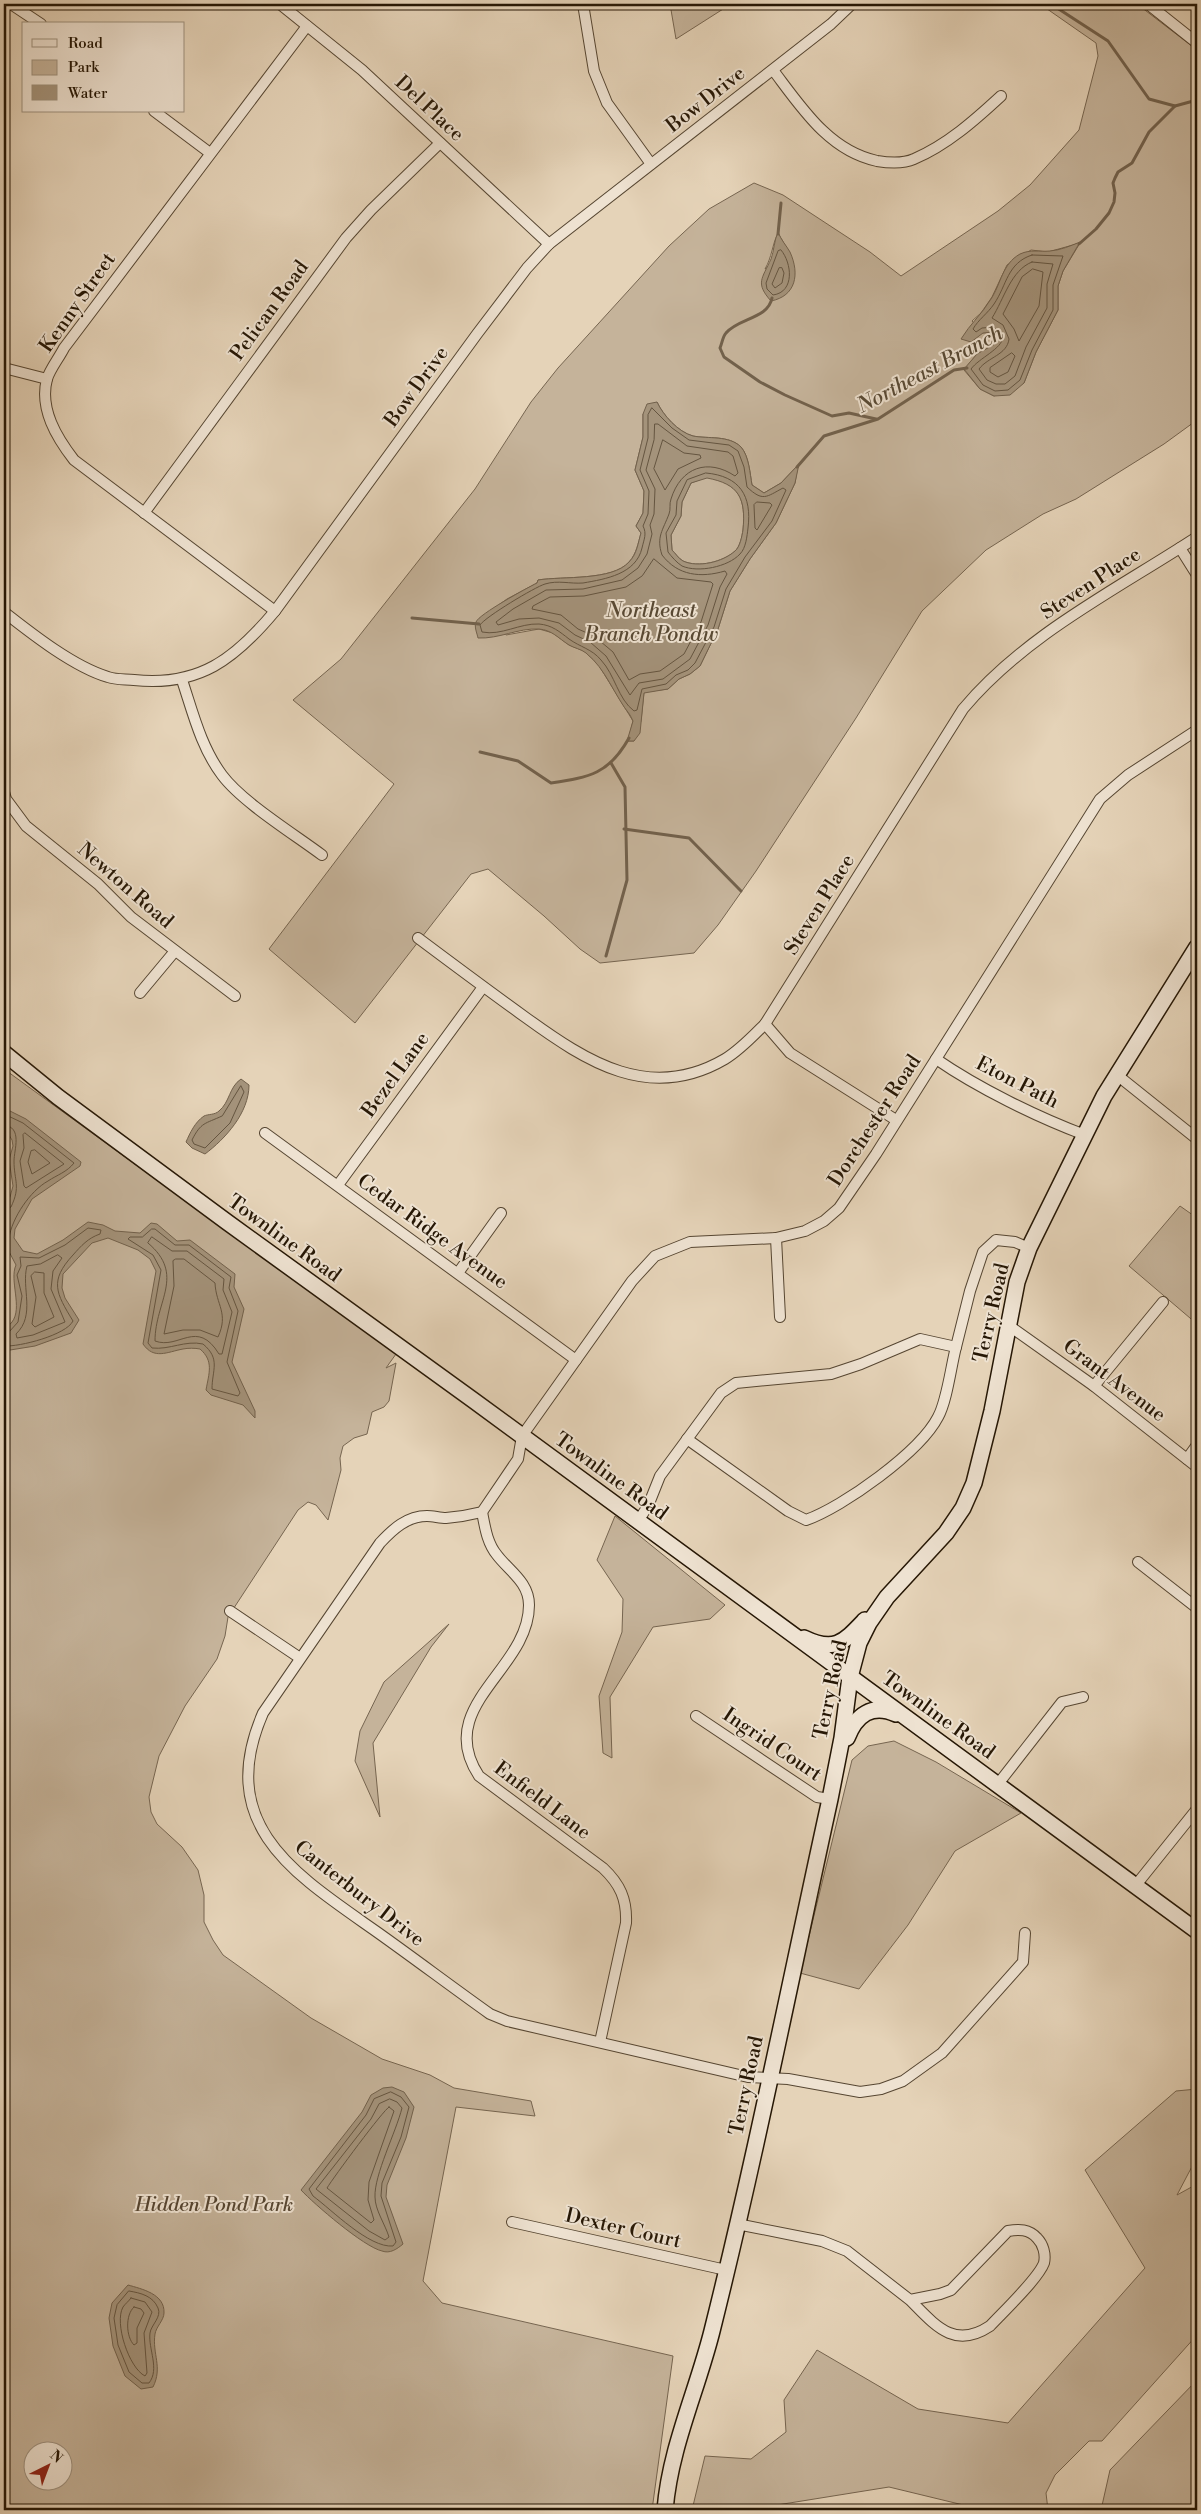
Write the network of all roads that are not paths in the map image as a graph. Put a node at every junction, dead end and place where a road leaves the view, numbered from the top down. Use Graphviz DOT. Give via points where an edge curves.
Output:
graph roads {
  1 [pos="11,4"];
  2 [pos="280,4"];
  3 [pos="583,4"];
  4 [pos="852,4"];
  5 [pos="1148,4"];
  6 [pos="38,22"];
  7 [pos="307,26"];
  8 [pos="1197,43"];
  9 [pos="773,70"];
  10 [pos="1000,96"];
  11 [pos="155,112"];
  12 [pos="440,143"];
  13 [pos="210,153"];
  14 [pos="651,164"];
  15 [pos="549,244"];
  16 [pos="4,368"];
  17 [pos="47,379"];
  18 [pos="144,513"];
  19 [pos="1197,537"];
  20 [pos="1180,548"];
  21 [pos="1197,575"];
  22 [pos="275,611"];
  23 [pos="4,612"];
  24 [pos="182,680"];
  25 [pos="1197,730"];
  26 [pos="4,792"];
  27 [pos="322,855"];
  28 [pos="418,938"];
  29 [pos="1197,947"];
  30 [pos="175,951"];
  31 [pos="483,987"];
  32 [pos="140,993"];
  33 [pos="235,996"];
  34 [pos="765,1024"];
  35 [pos="4,1053"];
  36 [pos="936,1059"];
  37 [pos="1117,1075"];
  38 [pos="896,1120"];
  39 [pos="265,1133"];
  40 [pos="1085,1135"];
  41 [pos="1197,1139"];
  42 [pos="338,1185"];
  43 [pos="501,1213"];
  44 [pos="776,1238"];
  45 [pos="1029,1248"];
  46 [pos="458,1273"];
  47 [pos="1163,1302"];
  48 [pos="780,1318"];
  49 [pos="1008,1325"];
  50 [pos="956,1346"];
  51 [pos="576,1360"];
  52 [pos="1094,1386"];
  53 [pos="522,1436"];
  54 [pos="687,1438"];
  55 [pos="1197,1445"];
  56 [pos="1187,1459"];
  57 [pos="1197,1467"];
  58 [pos="482,1512"];
  59 [pos="638,1521"];
  60 [pos="1138,1562"];
  61 [pos="887,1597"];
  62 [pos="1197,1608"];
  63 [pos="230,1610"];
  64 [pos="767,1616"];
  65 [pos="300,1658"];
  66 [pos="850,1677"];
  67 [pos="1083,1697"];
  68 [pos="696,1716"];
  69 [pos="908,1718"];
  70 [pos="836,1767"];
  71 [pos="998,1784"];
  72 [pos="830,1799"];
  73 [pos="1197,1809"];
  74 [pos="1136,1885"];
  75 [pos="1197,1931"];
  76 [pos="1026,1933"];
  77 [pos="600,2042"];
  78 [pos="769,2078"];
  79 [pos="512,2222"];
  80 [pos="737,2224"];
  81 [pos="726,2270"];
  82 [pos="910,2300"];
  83 [pos="665,2510"];
  1 -- 6 [label="street"];
  2 -- 7 [label="street, Del Place"];
  3 -- 14 [label="street" via="594,71 607,103"];
  4 -- 9 [label="street, Bow Drive"];
  5 -- 8 [label="street"];
  7 -- 12 [label="street, Del Place" via="362,70"];
  7 -- 13 [label="street, Kenny Street"];
  9 -- 10 [label="street" via="804,111 835,142 862,158 889,163 913,160 943,143"];
  9 -- 14 [label="street, Bow Drive"];
  11 -- 13 [label="street"];
  12 -- 15 [label="street, Del Place"];
  12 -- 18 [label="street, Pelican Road" via="370,210 346,238"];
  13 -- 17 [label="street, Kenny Street" via="64,348"];
  14 -- 15 [label="street, Bow Drive"];
  15 -- 22 [label="street, Bow Drive" via="477,334"];
  16 -- 17 [label="street"];
  17 -- 18 [label="street, Kenny Street" via="47,408 56,437 74,460"];
  18 -- 22 [label="street, Kenny Street"];
  19 -- 20 [label="street, Steven Place"];
  20 -- 21 [label="street"];
  20 -- 34 [label="street, Steven Place" via="1069,618 987,681 963,709"];
  22 -- 24 [label="street, Bow Drive" via="250,641 218,664"];
  23 -- 24 [label="street, Bow Drive" via="71,659 108,678 149,682"];
  24 -- 27 [label="street" via="200,738 223,777"];
  25 -- 36 [label="street, Dorchester Road" via="1128,775 1100,799"];
  26 -- 30 [label="street, Newton Road" via="26,826"];
  28 -- 31 [label="street, Steven Place"];
  29 -- 37 [label="street, Terry Road"];
  30 -- 32 [label="street"];
  30 -- 33 [label="street, Newton Road"];
  31 -- 34 [label="street, Steven Place" via="585,1058 626,1075 668,1078 704,1069 726,1058"];
  31 -- 42 [label="street, Bezel Lane"];
  34 -- 38 [label="street" via="790,1053"];
  35 -- 53 [label="street, Townline Road" via="227,1222"];
  36 -- 38 [label="street, Dorchester Road"];
  36 -- 40 [label="street, Eton Path" via="1003,1097"];
  37 -- 40 [label="street, Terry Road"];
  37 -- 41 [label="street"];
  38 -- 44 [label="street, Dorchester Road" via="839,1208 805,1231"];
  39 -- 42 [label="street, Cedar Ridge Avenue"];
  40 -- 45 [label="street, Terry Road"];
  42 -- 46 [label="street, Cedar Ridge Avenue"];
  43 -- 46 [label="street"];
  44 -- 48 [label="street"];
  44 -- 51 [label="street, Dorchester Road" via="690,1242 655,1256 632,1281"];
  45 -- 49 [label="street, Terry Road" via="1017,1282"];
  45 -- 50 [label="street" via="996,1240 983,1252"];
  46 -- 51 [label="street, Cedar Ridge Avenue"];
  47 -- 52 [label="street"];
  49 -- 52 [label="street, Grant Avenue"];
  49 -- 61 [label="street, Terry Road" via="983,1447 974,1483 963,1508 946,1533"];
  50 -- 54 [label="street" via="920,1339 831,1374 736,1383 721,1393"];
  50 -- 54 [label="street" via="939,1416 925,1436 882,1474 826,1513 806,1520 788,1511"];
  51 -- 53 [label="street, Dorchester Road"];
  52 -- 56 [label="street, Grant Avenue"];
  53 -- 58 [label="street" via="518,1459"];
  53 -- 59 [label="street, Townline Road"];
  54 -- 59 [label="street" via="660,1476"];
  55 -- 56 [label="street"];
  56 -- 57 [label="street, Grant Avenue"];
  58 -- 65 [label="street, Canterbury Drive" via="410,1519 393,1529 360,1570"];
  58 -- 77 [label="street, Enfield Lane" via="496,1555 524,1585 529,1602 528,1620 522,1636 469,1719 465,1747 479,1776 603,1868 615,1879 622,1893 627,1906 626,1922"];
  59 -- 64 [label="street, Townline Road"];
  60 -- 62 [label="street"];
  61 -- 64 [label="street" via="848,1638 830,1645 817,1644"];
  61 -- 66 [label="street, Terry Road" via="869,1622"];
  63 -- 65 [label="street"];
  64 -- 66 [label="street, Townline Road"];
  65 -- 77 [label="street, Canterbury Drive" via="263,1713 249,1757 250,1796 264,1834 276,1852 333,1902 490,2014 507,2021"];
  66 -- 69 [label="street, Townline Road"];
  66 -- 70 [label="street, Terry Road"];
  67 -- 71 [label="street" via="1062,1702"];
  68 -- 72 [label="street, Ingrid Court" via="817,1797"];
  69 -- 70 [label="street" via="883,1710 862,1714 850,1728"];
  69 -- 71 [label="street, Townline Road"];
  70 -- 72 [label="street, Terry Road"];
  71 -- 74 [label="street, Townline Road"];
  72 -- 78 [label="street, Terry Road"];
  73 -- 74 [label="street"];
  74 -- 75 [label="street, Townline Road"];
  76 -- 78 [label="street, Canterbury Drive" via="1023,1962 942,2053 903,2081 860,2092"];
  77 -- 78 [label="street, Canterbury Drive" via="748,2077"];
  78 -- 80 [label="street, Terry Road"];
  79 -- 81 [label="street, Dexter Court"];
  80 -- 81 [label="street, Terry Road"];
  80 -- 82 [label="street" via="822,2241 847,2251"];
  81 -- 83 [label="street, Terry Road" via="712,2332 675,2455"];
  82 -- 82 [label="street" via="949,2334 961,2336 981,2332 1039,2272 1045,2258 1044,2249 1034,2234 1025,2230 1008,2231 951,2290"];
}
